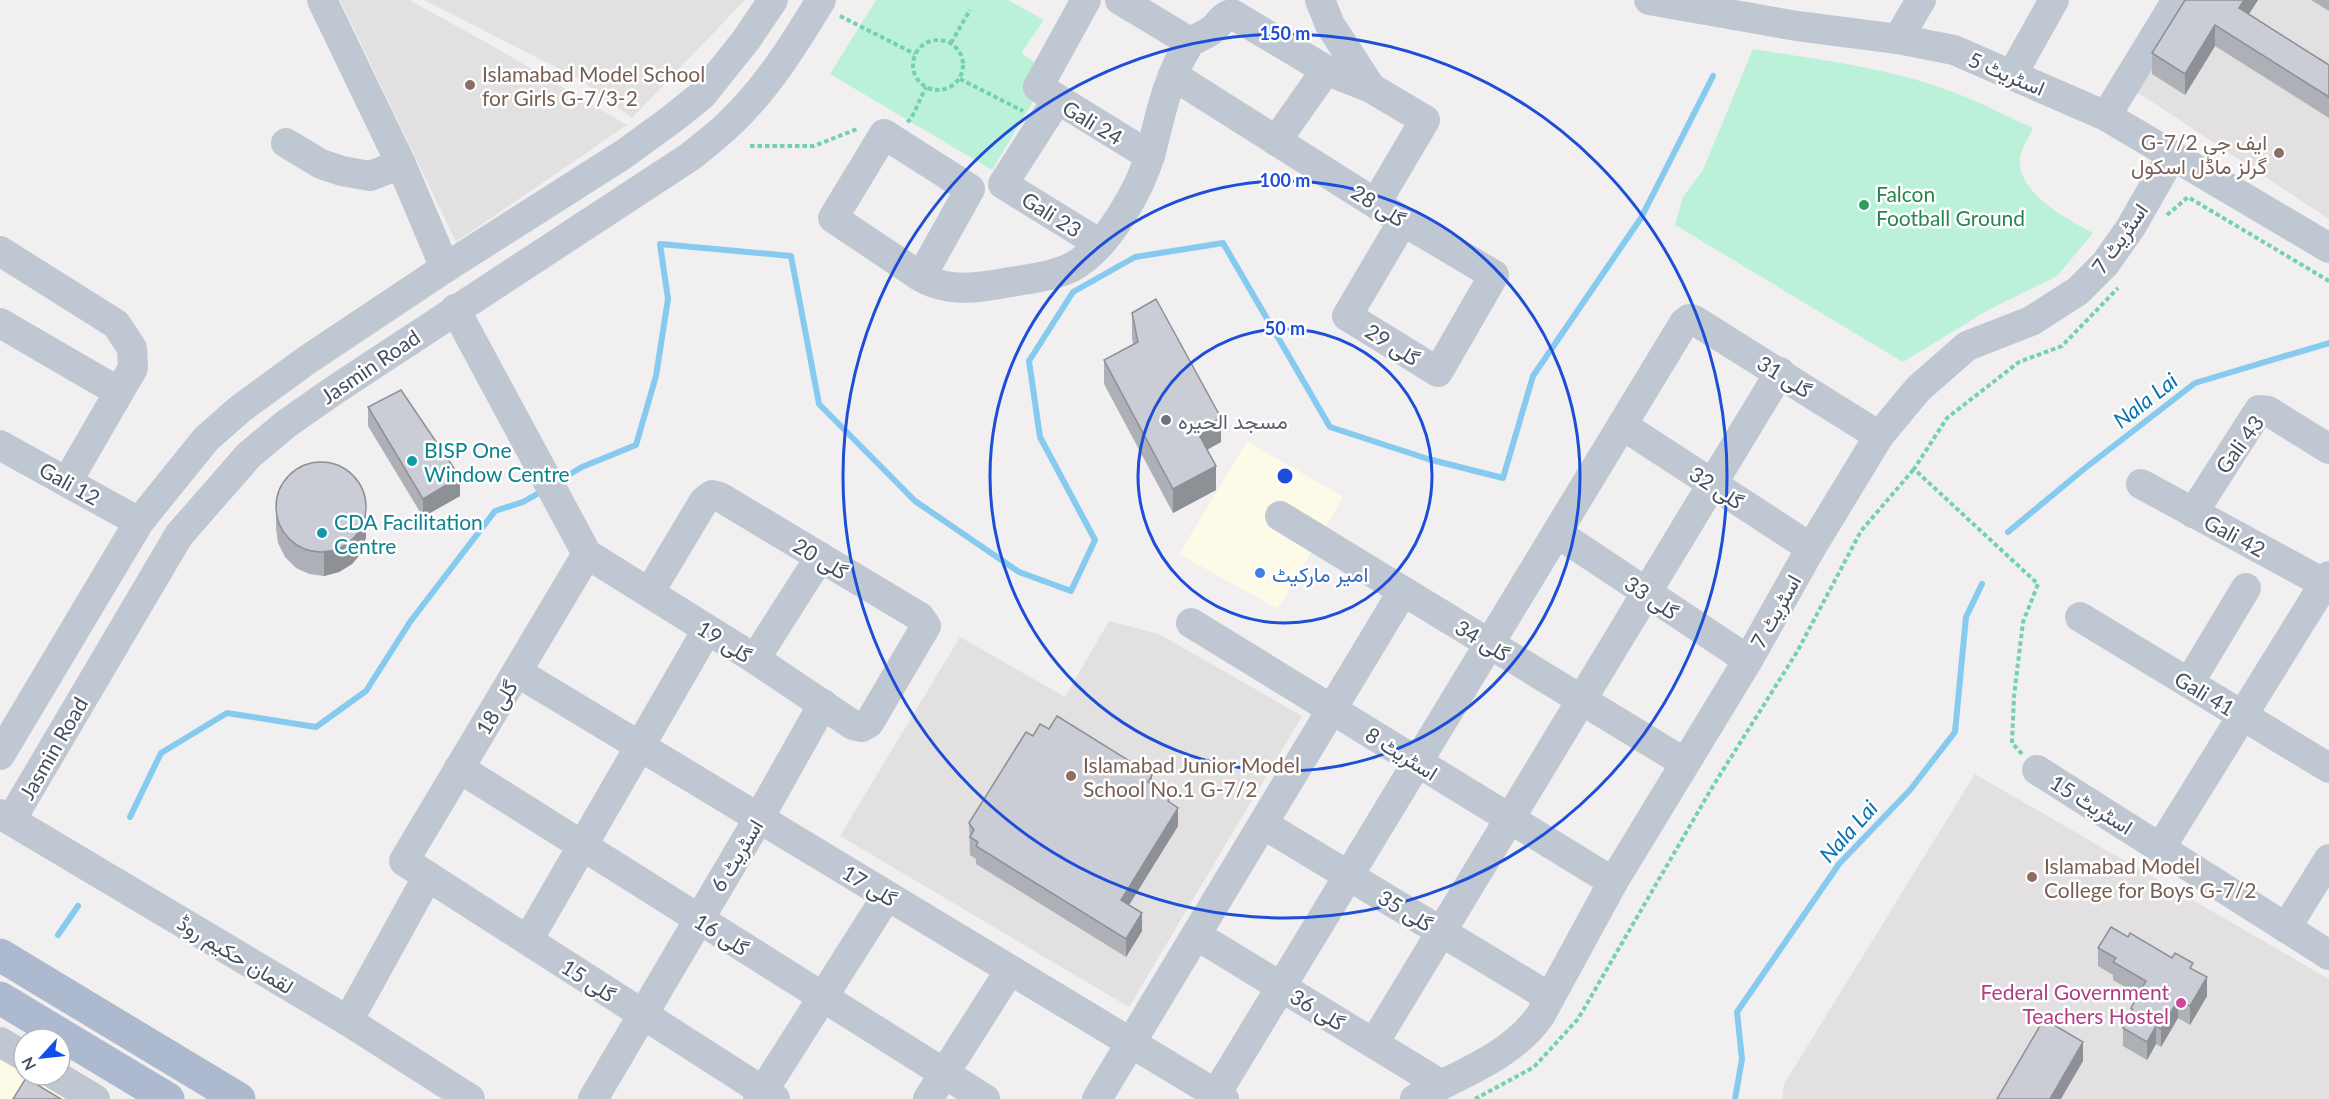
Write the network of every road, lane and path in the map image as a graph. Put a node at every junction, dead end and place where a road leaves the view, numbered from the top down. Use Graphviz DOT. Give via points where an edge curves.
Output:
graph roads {
  1 [pos="322,0"];
  2 [pos="773,0"];
  3 [pos="1086,0"];
  4 [pos="1120,0"];
  5 [pos="1320,0"];
  6 [pos="1649,0"];
  7 [pos="1921,0"];
  8 [pos="2054,0"];
  9 [pos="2176,0"];
  10 [pos="830,8"];
  11 [pos="970,10"];
  12 [pos="1200,37"];
  13 [pos="1898,39"];
  14 [pos="951,43"];
  15 [pos="915,54"];
  16 [pos="1326,70"];
  17 [pos="2012,75"];
  18 [pos="1174,76"];
  19 [pos="960,79"];
  20 [pos="926,87"];
  21 [pos="1371,88"];
  22 [pos="1046,103"];
  23 [pos="2106,116"];
  24 [pos="898,122"];
  25 [pos="861,127"];
  26 [pos="1276,141"];
  27 [pos="286,144"];
  28 [pos="750,146"];
  29 [pos="2172,155"];
  30 [pos="1150,156"];
  31 [pos="401,164"];
  32 [pos="1376,203"];
  33 [pos="2164,218"];
  34 [pos="1403,221"];
  35 [pos="1100,244"];
  36 [pos="2329,248"];
  37 [pos="0,251"];
  38 [pos="445,268"];
  39 [pos="921,277"];
  40 [pos="2329,281"];
  41 [pos="2120,286"];
  42 [pos="455,309"];
  43 [pos="0,323"];
  44 [pos="1438,372"];
  45 [pos="1780,372"];
  46 [pos="119,392"];
  47 [pos="1622,425"];
  48 [pos="1879,436"];
  49 [pos="0,445"];
  50 [pos="2329,449"];
  51 [pos="1914,469"];
  52 [pos="67,482"];
  53 [pos="1712,484"];
  54 [pos="2141,484"];
  55 [pos="2193,513"];
  56 [pos="144,516"];
  57 [pos="1280,516"];
  58 [pos="1557,533"];
  59 [pos="179,536"];
  60 [pos="1811,548"];
  61 [pos="587,554"];
  62 [pos="820,557"];
  63 [pos="2327,582"];
  64 [pos="2246,588"];
  65 [pos="1403,591"];
  66 [pos="649,593"];
  67 [pos="1646,593"];
  68 [pos="2080,617"];
  69 [pos="1191,623"];
  70 [pos="707,630"];
  71 [pos="1490,644"];
  72 [pos="755,659"];
  73 [pos="1748,660"];
  74 [pos="517,672"];
  75 [pos="2189,683"];
  76 [pos="1582,700"];
  77 [pos="823,704"];
  78 [pos="1332,710"];
  79 [pos="2244,716"];
  80 [pos="862,727"];
  81 [pos="640,746"];
  82 [pos="0,755"];
  83 [pos="1418,762"];
  84 [pos="1686,763"];
  85 [pos="459,768"];
  86 [pos="2329,768"];
  87 [pos="2037,770"];
  88 [pos="6,817"];
  89 [pos="759,818"];
  90 [pos="1509,819"];
  91 [pos="1263,824"];
  92 [pos="582,846"];
  93 [pos="2161,847"];
  94 [pos="2329,859"];
  95 [pos="416,868"];
  96 [pos="1349,876"];
  97 [pos="1613,882"];
  98 [pos="887,896"];
  99 [pos="698,919"];
  100 [pos="2286,928"];
  101 [pos="1442,932"];
  102 [pos="1196,935"];
  103 [pos="528,940"];
  104 [pos="0,955"];
  105 [pos="2329,955"];
  106 [pos="1010,970"];
  107 [pos="1281,987"];
  108 [pos="823,997"];
  109 [pos="1549,997"];
  110 [pos="0,998"];
  111 [pos="644,1015"];
  112 [pos="348,1021"];
  113 [pos="1131,1043"];
  114 [pos="1374,1043"];
  115 [pos="944,1074"];
  116 [pos="1440,1084"];
  117 [pos="72,1085"];
  118 [pos="765,1097"];
  119 [pos="1220,1097"];
  120 [pos="95,1099"];
  121 [pos="168,1099"];
  122 [pos="239,1099"];
  123 [pos="470,1099"];
  124 [pos="593,1099"];
  125 [pos="928,1099"];
  126 [pos="985,1099"];
  127 [pos="1097,1099"];
  128 [pos="1414,1099"];
  129 [pos="1476,1099"];
  1 -- 31 [label="street"];
  2 -- 38 [label="street, Jasmin Road" via="702,95 624,154"];
  3 -- 22 [label="street"];
  4 -- 12 [label="street"];
  5 -- 21 [label="street" via="1330,25"];
  6 -- 13 [label="street, اسٹریٹ 5"];
  7 -- 13 [label="street"];
  8 -- 17 [label="street"];
  9 -- 23 [label="street"];
  10 -- 15 [label="path"];
  10 -- 42 [label="street, Jasmin Road" via="730,123 691,156"];
  11 -- 14 [label="path"];
  12 -- 16 [label="street" via="1222,18 1232,15"];
  12 -- 18 [label="street"];
  13 -- 17 [label="street, اسٹریٹ 5" via="1954,50"];
  14 -- 15 [label="path" via="931,40"];
  14 -- 19 [label="path" via="964,62"];
  15 -- 20 [label="path" via="915,76"];
  16 -- 21 [label="street"];
  16 -- 26 [label="street"];
  17 -- 23 [label="street, اسٹریٹ 5"];
  18 -- 26 [label="street, گلی 28"];
  18 -- 30 [label="street"];
  19 -- 20 [label="path" via="946,89"];
  19 -- 22 [label="path"];
  20 -- 24 [label="path" via="911,119"];
  21 -- 32 [label="street" via="1425,120"];
  22 -- 30 [label="street, Gali 24"];
  22 -- 35 [label="street, Gali 23" via="1004,184"];
  23 -- 29 [label="street, اسٹریٹ 5"];
  25 -- 28 [label="path" via="814,146"];
  26 -- 32 [label="street, گلی 28"];
  27 -- 31 [label="street" via="321,164 370,176"];
  29 -- 36 [label="street, اسٹریٹ 5"];
  29 -- 48 [label="street, اسٹریٹ 7" via="2131,227 2078,291 2031,321 1967,346 1918,389"];
  30 -- 35 [label="street" via="1126,208"];
  31 -- 38 [label="street"];
  32 -- 34 [label="street, گلی 28"];
  33 -- 40 [label="path" via="2188,197"];
  34 -- 44 [label="street, گلی 29" via="1347,316"];
  34 -- 44 [label="street, گلی 28" via="1494,275"];
  35 -- 39 [label="street" via="1070,268 1034,278 973,289 932,283"];
  37 -- 46 [label="street" via="116,324 132,348 133,368"];
  38 -- 56 [label="street, Jasmin Road" via="240,409 206,439"];
  39 -- 39 [label="street" via="833,218 884,134 970,189"];
  41 -- 51 [label="path" via="2062,346 2019,362 1947,418"];
  42 -- 59 [label="street, Jasmin Road" via="286,424 249,455"];
  42 -- 61 [label="street"];
  43 -- 46 [label="street"];
  45 -- 47 [label="street, گلی 31" via="1689,319"];
  45 -- 48 [label="street, گلی 31"];
  45 -- 53 [label="street"];
  46 -- 52 [label="street"];
  47 -- 53 [label="street, گلی 32"];
  47 -- 58 [label="street"];
  48 -- 60 [label="street, اسٹریٹ 7"];
  49 -- 52 [label="street, Gali 12"];
  50 -- 55 [label="street, Gali 43" via="2268,411 2259,410"];
  51 -- 87 [label="path" via="2038,584 2023,622 2012,743"];
  51 -- 129 [label="path" via="1861,531 1797,652 1713,786 1578,1019 1534,1066"];
  52 -- 56 [label="street, Gali 12"];
  53 -- 60 [label="street, گلی 32"];
  53 -- 67 [label="street"];
  54 -- 55 [label="street, Gali 42"];
  55 -- 63 [label="street, Gali 42"];
  56 -- 59 [label="street, Gali 12"];
  56 -- 82 [label="street, Jasmin Road"];
  57 -- 65 [label="street, گلی 34"];
  58 -- 67 [label="street, گلی 33"];
  58 -- 71 [label="street"];
  59 -- 88 [label="street, Jasmin Road"];
  60 -- 73 [label="street, اسٹریٹ 7"];
  61 -- 66 [label="street, گلی 19"];
  61 -- 74 [label="street, گلی 18"];
  62 -- 66 [label="street, گلی 20" via="712,495 704,501"];
  62 -- 72 [label="street"];
  62 -- 80 [label="street, گلی 20" via="920,617 926,626 869,723"];
  63 -- 79 [label="street"];
  64 -- 75 [label="street"];
  65 -- 71 [label="street, گلی 34"];
  65 -- 78 [label="street"];
  66 -- 70 [label="street, گلی 19"];
  67 -- 73 [label="street, گلی 33"];
  67 -- 76 [label="street"];
  68 -- 75 [label="street, Gali 41"];
  69 -- 78 [label="street, اسٹریٹ 8"];
  70 -- 72 [label="street, گلی 19"];
  70 -- 81 [label="street"];
  71 -- 76 [label="street, گلی 34"];
  71 -- 83 [label="street"];
  72 -- 77 [label="street, گلی 19"];
  73 -- 84 [label="street, اسٹریٹ 7"];
  74 -- 81 [label="street, گلی 17"];
  74 -- 85 [label="street, گلی 18"];
  75 -- 79 [label="street, Gali 41"];
  76 -- 84 [label="street, گلی 34"];
  76 -- 90 [label="street"];
  77 -- 80 [label="street, گلی 19"];
  77 -- 89 [label="street, اسٹریٹ 6"];
  78 -- 83 [label="street, اسٹریٹ 8"];
  78 -- 91 [label="street"];
  79 -- 86 [label="street, Gali 41"];
  79 -- 93 [label="street"];
  81 -- 89 [label="street, گلی 17"];
  81 -- 92 [label="street"];
  83 -- 90 [label="street, اسٹریٹ 8"];
  83 -- 96 [label="street"];
  84 -- 97 [label="street, اسٹریٹ 7"];
  85 -- 92 [label="street, گلی 16"];
  85 -- 95 [label="street, گلی 18"];
  87 -- 93 [label="street, اسٹریٹ 15"];
  88 -- 112 [label="street, لقمان حکیم روڈ"];
  89 -- 98 [label="street, گلی 17"];
  89 -- 99 [label="street, اسٹریٹ 6"];
  90 -- 97 [label="street, اسٹریٹ 8"];
  90 -- 101 [label="street"];
  91 -- 96 [label="street, گلی 35"];
  91 -- 102 [label="street"];
  92 -- 99 [label="street, گلی 16"];
  92 -- 103 [label="street"];
  93 -- 100 [label="street, اسٹریٹ 15"];
  94 -- 100 [label="street"];
  95 -- 103 [label="street, گلی 15"];
  95 -- 112 [label="street, گلی 18"];
  96 -- 101 [label="street, گلی 35"];
  96 -- 107 [label="street"];
  97 -- 109 [label="street, اسٹریٹ 7"];
  98 -- 106 [label="street, گلی 17"];
  98 -- 108 [label="street"];
  99 -- 108 [label="street, گلی 16"];
  99 -- 111 [label="street, اسٹریٹ 6"];
  100 -- 105 [label="street, اسٹریٹ 15"];
  101 -- 109 [label="street, گلی 35"];
  101 -- 114 [label="street"];
  102 -- 107 [label="street, گلی 36"];
  102 -- 113 [label="street"];
  103 -- 111 [label="street, گلی 15"];
  104 -- 122 [label="main road"];
  106 -- 113 [label="street, گلی 17"];
  106 -- 115 [label="street"];
  107 -- 114 [label="street, گلی 36"];
  107 -- 119 [label="street"];
  108 -- 115 [label="street, گلی 16"];
  108 -- 118 [label="street"];
  109 -- 116 [label="street, اسٹریٹ 7" via="1529,1031 1507,1049"];
  110 -- 121 [label="main road"];
  111 -- 118 [label="street, گلی 15"];
  111 -- 124 [label="street, اسٹریٹ 6"];
  112 -- 123 [label="street, لقمان حکیم روڈ"];
  113 -- 119 [label="street, گلی 17"];
  113 -- 127 [label="street"];
  114 -- 116 [label="street, گلی 36"];
  115 -- 125 [label="street"];
  115 -- 126 [label="street, گلی 16"];
  116 -- 128 [label="street, اسٹریٹ 7"];
  117 -- 120 [label="street"];
}
